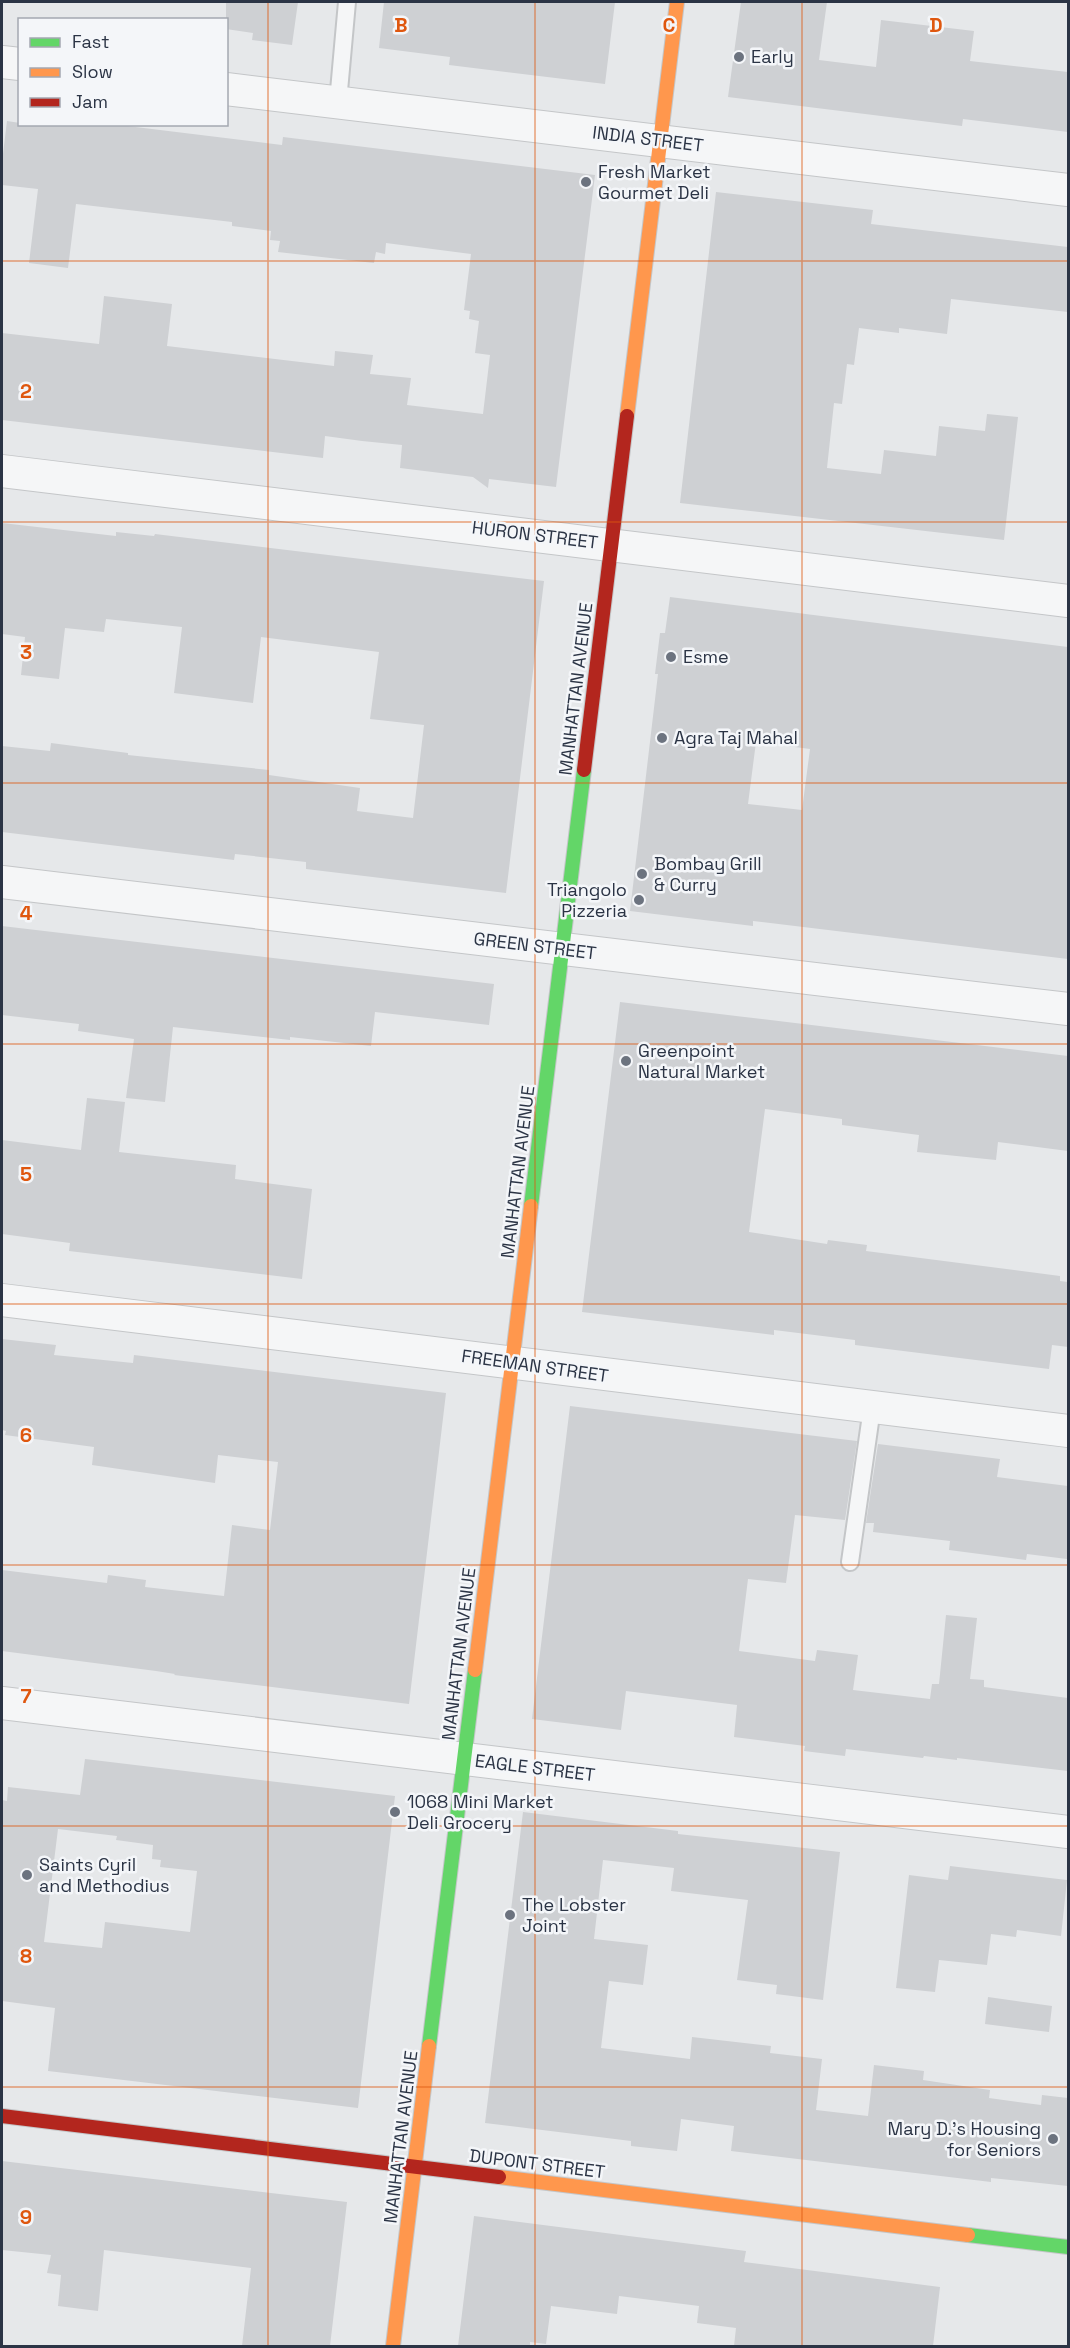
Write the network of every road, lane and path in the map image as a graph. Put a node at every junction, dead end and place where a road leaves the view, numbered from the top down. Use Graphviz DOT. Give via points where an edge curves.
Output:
graph roads {
  1 [pos="347,2"];
  2 [pos="677,2"];
  3 [pos="2,62"];
  4 [pos="18,64"];
  5 [pos="228,89"];
  6 [pos="338,102"];
  7 [pos="660,141"];
  8 [pos="1068,190"];
  9 [pos="2,471"];
  10 [pos="612,544"];
  11 [pos="1068,601"];
  12 [pos="2,882"];
  13 [pos="563,950"];
  14 [pos="1068,1009"];
  15 [pos="2,1300"];
  16 [pos="513,1362"];
  17 [pos="872,1408"];
  18 [pos="1068,1431"];
  19 [pos="850,1562"];
  20 [pos="2,1703"];
  21 [pos="464,1759"];
  22 [pos="1068,1832"];
  23 [pos="2,2116"];
  24 [pos="415,2167"];
  25 [pos="1068,2247"];
  26 [pos="393,2346"];
  1 -- 6 [label="lane"];
  2 -- 7 [label="street, MANHATTAN AVENUE"];
  3 -- 4 [label="street"];
  5 -- 6 [label="street, INDIA STREET"];
  6 -- 7 [label="street, INDIA STREET"];
  7 -- 8 [label="street, INDIA STREET"];
  7 -- 10 [label="street, MANHATTAN AVENUE"];
  9 -- 10 [label="street, HURON STREET"];
  10 -- 11 [label="street, HURON STREET"];
  10 -- 13 [label="street, MANHATTAN AVENUE"];
  12 -- 13 [label="street, GREEN STREET"];
  13 -- 14 [label="street, GREEN STREET"];
  13 -- 16 [label="street, MANHATTAN AVENUE"];
  15 -- 16 [label="street, FREEMAN STREET"];
  16 -- 17 [label="street, FREEMAN STREET"];
  16 -- 21 [label="street, MANHATTAN AVENUE"];
  17 -- 18 [label="street, FREEMAN STREET"];
  17 -- 19 [label="lane"];
  20 -- 21 [label="street, EAGLE STREET"];
  21 -- 22 [label="street, EAGLE STREET"];
  21 -- 24 [label="street, MANHATTAN AVENUE"];
  23 -- 24 [label="street, DUPONT STREET"];
  24 -- 25 [label="street, DUPONT STREET"];
  24 -- 26 [label="street, MANHATTAN AVENUE"];
}
